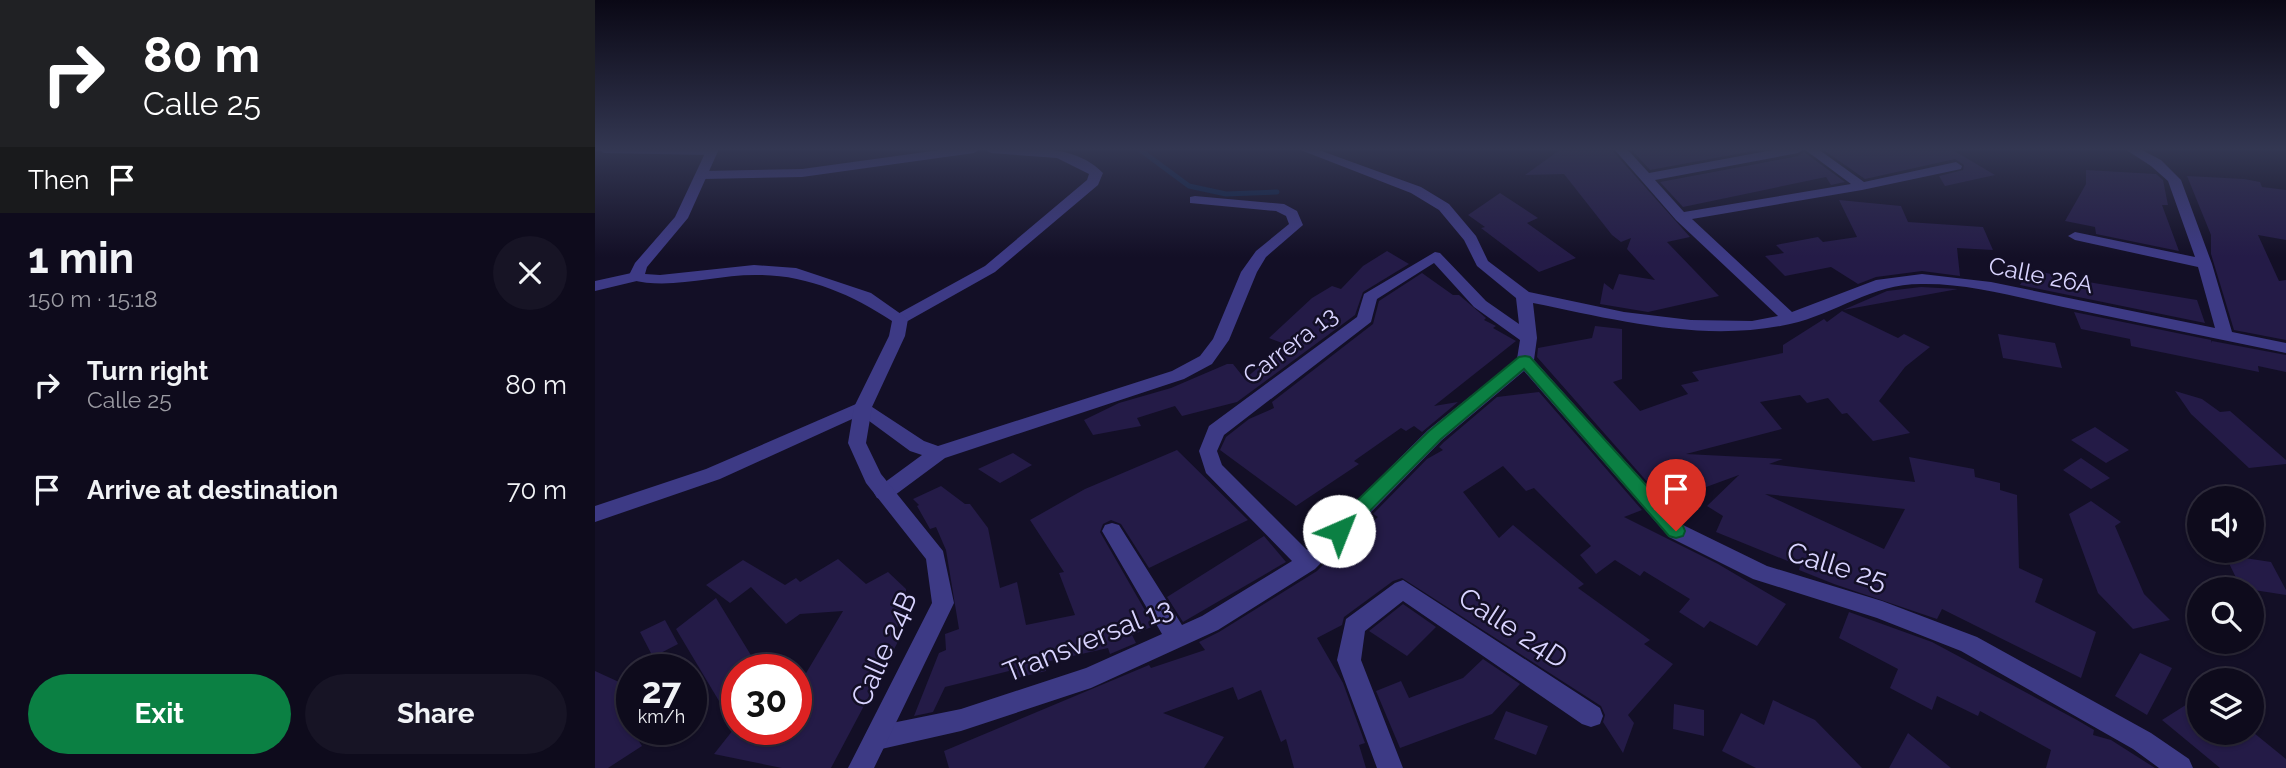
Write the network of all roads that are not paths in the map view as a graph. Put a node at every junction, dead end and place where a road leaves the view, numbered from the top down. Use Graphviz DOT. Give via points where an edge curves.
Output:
graph roads {
  1 [pos="698,185"];
  2 [pos="1090,185"];
  3 [pos="1402,185"];
  4 [pos="1651,185"];
  5 [pos="1859,185"];
  6 [pos="1872,185"];
  7 [pos="2176,185"];
  8 [pos="1862,187"];
  9 [pos="1195,200"];
  10 [pos="1681,217"];
  11 [pos="2075,236"];
  12 [pos="2205,264"];
  13 [pos="636,276"];
  14 [pos="595,286"];
  15 [pos="1524,296"];
  16 [pos="900,319"];
  17 [pos="1790,319"];
  18 [pos="2225,336"];
  19 [pos="1529,338"];
  20 [pos="2286,348"];
  21 [pos="1525,361"];
  22 [pos="863,407"];
  23 [pos="938,453"];
  24 [pos="884,493"];
  25 [pos="595,514"];
  26 [pos="1112,531"];
  27 [pos="1307,563"];
  28 [pos="1177,638"];
  29 [pos="1591,716"];
  30 [pos="877,738"];
  31 [pos="861,768"];
  32 [pos="1390,768"];
  33 [pos="2180,768"];
  1 -- 13 [label="street" via="681,218"];
  2 -- 16 [label="street" via="990,269"];
  3 -- 15 [label="street" via="1444,207 1471,239 1482,263"];
  4 -- 10 [label="street"];
  5 -- 8 [label="street"];
  6 -- 8 [label="street"];
  7 -- 12 [label="street"];
  8 -- 10 [label="street"];
  9 -- 23 [label="street" via="1279,207 1291,214 1296,225 1261,254 1221,340 1206,360 1178,375"];
  10 -- 17 [label="street"];
  11 -- 12 [label="street"];
  12 -- 18 [label="street"];
  13 -- 14 [label="street"];
  13 -- 16 [label="street" via="660,280 754,270 796,273 865,296"];
  15 -- 17 [label="street, Calle 26A" via="1624,317 1691,325 1752,326"];
  15 -- 19 [label="street"];
  16 -- 22 [label="street, Calle 24B" via="897,336"];
  17 -- 18 [label="street, Calle 26A" via="1881,283 1922,279 1991,288"];
  18 -- 20 [label="street, Calle 26A"];
  19 -- 21 [label="street"];
  19 -- 27 [label="street, Carrera 13" via="1480,304 1435,256 1370,297 1365,318 1216,431 1209,451 1213,468"];
  21 -- 27 [label="street, Transversal 13" via="1435,435"];
  21 -- 33 [label="street, Calle 25" via="1676,531 1761,573 1882,610 1969,644 2142,741"];
  22 -- 23 [label="street" via="917,446"];
  22 -- 24 [label="street, Calle 24B" via="857,443"];
  22 -- 25 [label="street" via="713,474"];
  23 -- 24 [label="street"];
  24 -- 30 [label="street, Calle 24B" via="936,557 943,603"];
  26 -- 28 [label="street"];
  27 -- 28 [label="street, Transversal 13"];
  28 -- 30 [label="street, Transversal 13" via="1091,677 961,720"];
  29 -- 32 [label="street, Calle 24D" via="1445,622 1403,589 1354,626 1349,660"];
  30 -- 31 [label="street, Calle 24B"];
}
